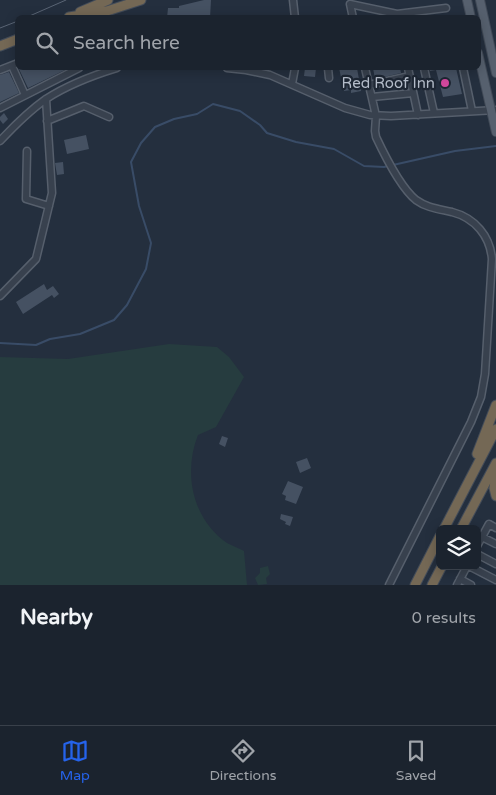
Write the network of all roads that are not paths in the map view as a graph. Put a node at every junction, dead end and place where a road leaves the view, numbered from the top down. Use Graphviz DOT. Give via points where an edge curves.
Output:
graph roads {
  1 [pos="108,0"];
  2 [pos="141,0"];
  3 [pos="293,0"];
  4 [pos="467,0"];
  5 [pos="480,0"];
  6 [pos="446,8"];
  7 [pos="73,15"];
  8 [pos="81,15"];
  9 [pos="295,15"];
  10 [pos="352,15"];
  11 [pos="393,15"];
  12 [pos="403,15"];
  13 [pos="469,15"];
  14 [pos="492,39"];
  15 [pos="15,40"];
  16 [pos="0,46"];
  17 [pos="15,64"];
  18 [pos="481,64"];
  19 [pos="0,70"];
  20 [pos="17,70"];
  21 [pos="75,70"];
  22 [pos="112,70"];
  23 [pos="242,70"];
  24 [pos="294,70"];
  25 [pos="328,70"];
  26 [pos="365,70"];
  27 [pos="408,70"];
  28 [pos="424,70"];
  29 [pos="463,70"];
  30 [pos="496,73"];
  31 [pos="410,76"];
  32 [pos="329,78"];
  33 [pos="292,84"];
  34 [pos="369,85"];
  35 [pos="413,93"];
  36 [pos="25,95"];
  37 [pos="372,97"];
  38 [pos="46,99"];
  39 [pos="0,108"];
  40 [pos="494,110"];
  41 [pos="472,111"];
  42 [pos="434,113"];
  43 [pos="418,115"];
  44 [pos="376,116"];
  45 [pos="109,117"];
  46 [pos="47,121"];
  47 [pos="496,132"];
  48 [pos="0,141"];
  49 [pos="27,151"];
  50 [pos="49,206"];
  51 [pos="0,296"];
  52 [pos="496,405"];
  53 [pos="496,429"];
  54 [pos="496,463"];
  55 [pos="496,476"];
  56 [pos="496,496"];
  57 [pos="460,499"];
  58 [pos="446,525"];
  59 [pos="463,525"];
  60 [pos="496,528"];
  61 [pos="482,537"];
  62 [pos="436,544"];
  63 [pos="496,544"];
  64 [pos="481,556"];
  65 [pos="496,564"];
  66 [pos="440,570"];
  67 [pos="466,570"];
  68 [pos="476,570"];
  69 [pos="496,580"];
  70 [pos="458,582"];
  71 [pos="389,585"];
  72 [pos="415,585"];
  73 [pos="432,585"];
  74 [pos="471,585"];
  1 -- 7 [label="highway"];
  2 -- 8 [label="highway"];
  3 -- 9 [label="street"];
  4 -- 13 [label="main road"];
  5 -- 14 [label="main road"];
  6 -- 12 [label="street"];
  10 -- 11 [label="street" via="350,4"];
  14 -- 30 [label="main road"];
  15 -- 16 [label="highway"];
  17 -- 19 [label="street"];
  18 -- 40 [label="main road"];
  20 -- 36 [label="street"];
  21 -- 36 [label="street"];
  22 -- 38 [label="street"];
  23 -- 33 [label="street"];
  24 -- 33 [label="street"];
  25 -- 32 [label="street"];
  26 -- 34 [label="street"];
  27 -- 31 [label="street"];
  28 -- 42 [label="street"];
  29 -- 41 [label="street"];
  31 -- 34 [label="street"];
  31 -- 35 [label="street"];
  33 -- 44 [label="street" via="345,108"];
  34 -- 37 [label="street"];
  35 -- 37 [label="street"];
  35 -- 43 [label="street"];
  36 -- 39 [label="street"];
  37 -- 44 [label="street"];
  38 -- 46 [label="street"];
  38 -- 48 [label="street"];
  40 -- 41 [label="street"];
  40 -- 47 [label="main road"];
  41 -- 42 [label="street"];
  42 -- 43 [label="street"];
  43 -- 44 [label="street"];
  44 -- 71 [label="street" via="376,137 410,195 424,205 459,214 474,223 489,244 492,264 481,397 472,422"];
  45 -- 46 [label="street" via="84,106"];
  46 -- 50 [label="street" via="52,193"];
  49 -- 50 [label="street" via="26,199"];
  50 -- 51 [label="street" via="36,259"];
  52 -- 57 [label="highway"];
  53 -- 57 [label="highway"];
  54 -- 59 [label="highway"];
  55 -- 56 [label="highway"];
  57 -- 58 [label="highway"];
  60 -- 61 [label="street" via="489,524"];
  61 -- 63 [label="street"];
  62 -- 72 [label="highway"];
  64 -- 65 [label="street"];
  66 -- 73 [label="highway"];
  67 -- 70 [label="street"];
  68 -- 69 [label="street"];
  70 -- 74 [label="street"];
}
